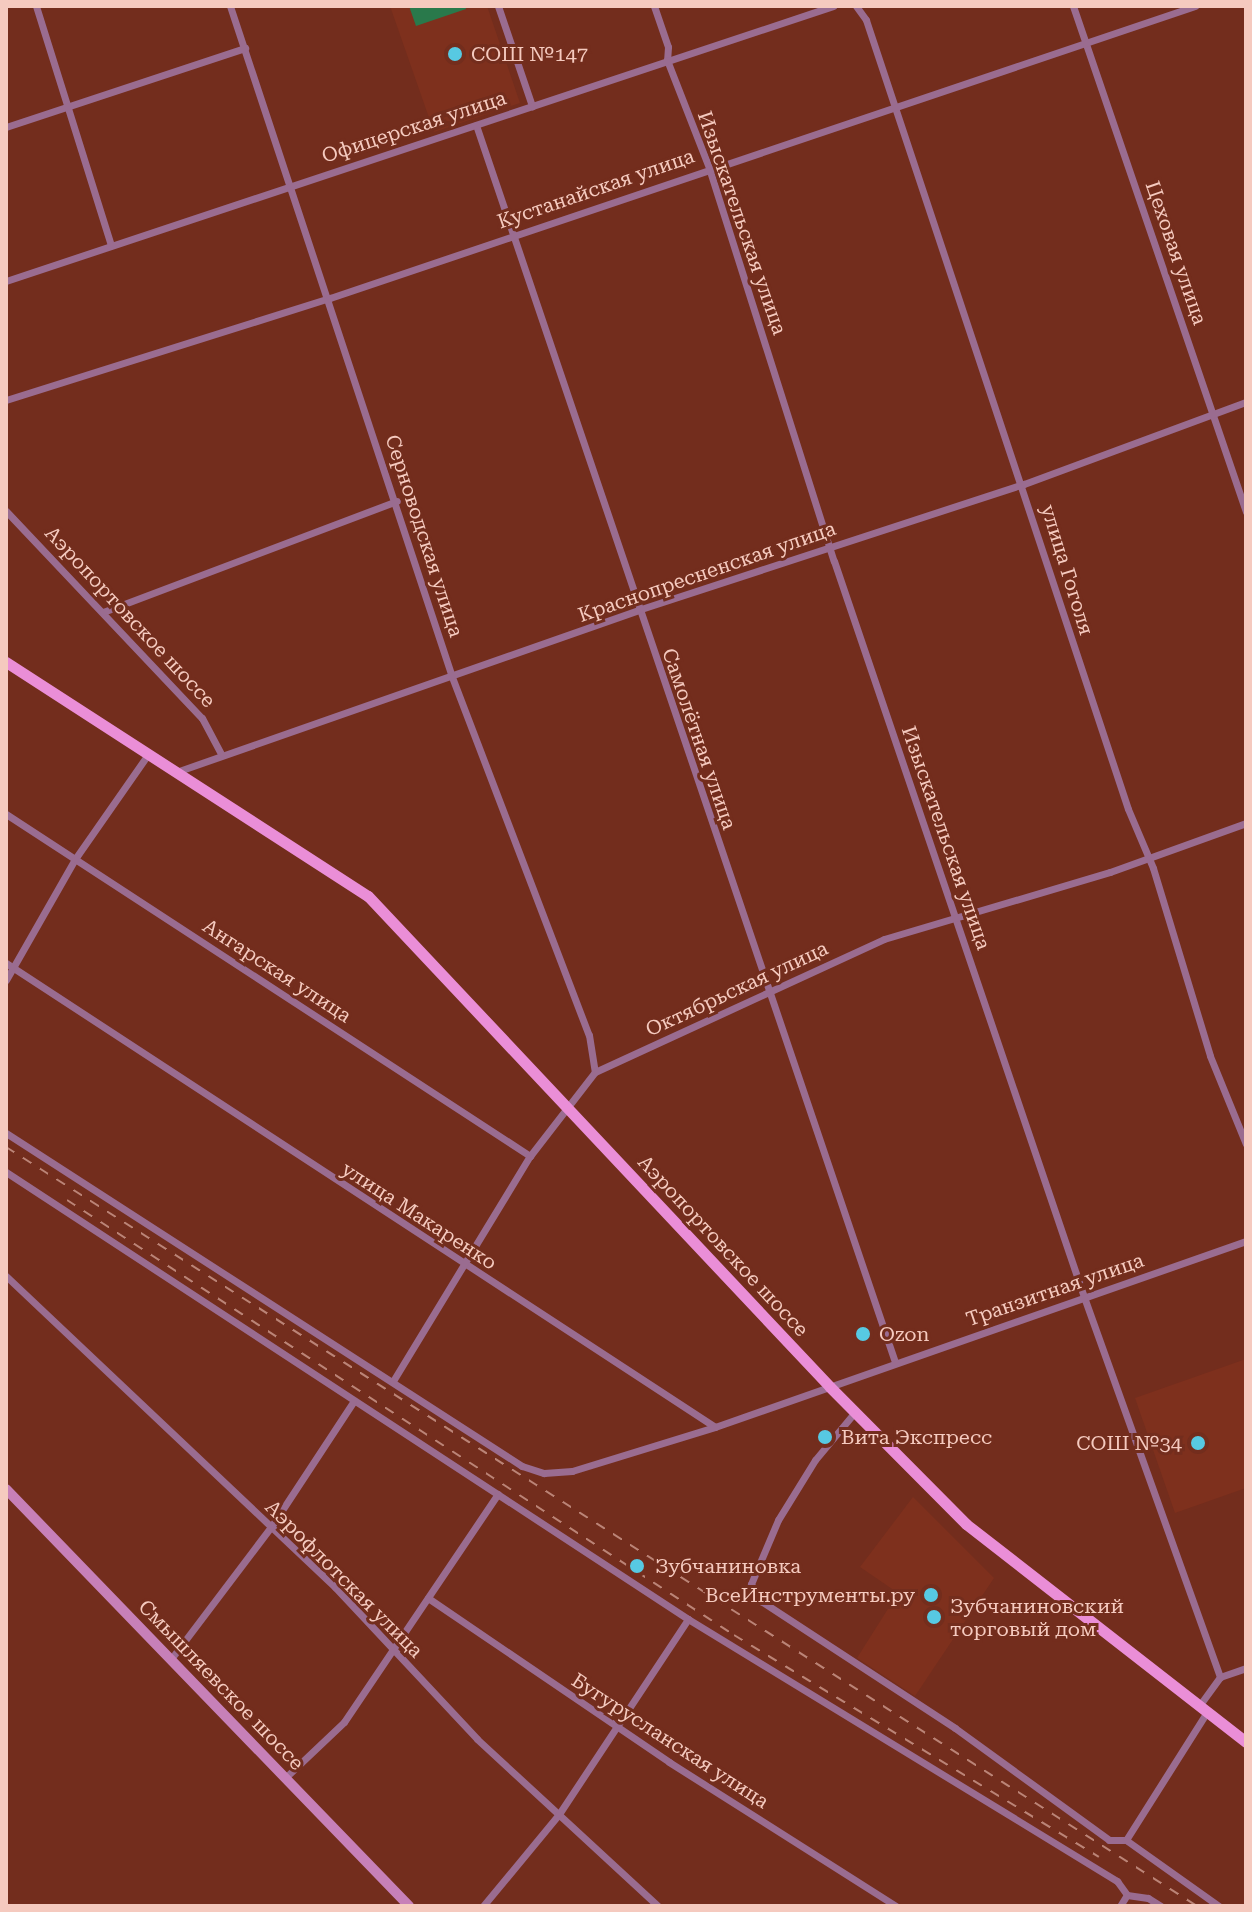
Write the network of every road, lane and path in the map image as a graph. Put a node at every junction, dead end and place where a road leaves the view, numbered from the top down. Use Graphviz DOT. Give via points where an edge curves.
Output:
graph roads {
  1 [pos="36,6"];
  2 [pos="230,6"];
  3 [pos="498,6"];
  4 [pos="654,6"];
  5 [pos="833,6"];
  6 [pos="856,6"];
  7 [pos="1073,6"];
  8 [pos="1195,6"];
  9 [pos="1088,43"];
  10 [pos="245,48"];
  11 [pos="667,60"];
  12 [pos="67,105"];
  13 [pos="532,106"];
  14 [pos="893,106"];
  15 [pos="476,125"];
  16 [pos="6,127"];
  17 [pos="709,168"];
  18 [pos="292,184"];
  19 [pos="516,233"];
  20 [pos="111,246"];
  21 [pos="6,281"];
  22 [pos="330,298"];
  23 [pos="6,400"];
  24 [pos="1246,402"];
  25 [pos="1213,413"];
  26 [pos="1024,484"];
  27 [pos="397,501"];
  28 [pos="6,511"];
  29 [pos="1246,512"];
  30 [pos="832,546"];
  31 [pos="638,610"];
  32 [pos="103,612"];
  33 [pos="6,662"];
  34 [pos="452,677"];
  35 [pos="149,753"];
  36 [pos="221,753"];
  37 [pos="179,771"];
  38 [pos="6,814"];
  39 [pos="1246,823"];
  40 [pos="1146,856"];
  41 [pos="75,859"];
  42 [pos="957,920"];
  43 [pos="10,965"];
  44 [pos="6,980"];
  45 [pos="768,992"];
  46 [pos="595,1072"];
  47 [pos="566,1104"];
  48 [pos="6,1133"];
  49 [pos="1246,1144"];
  50 [pos="530,1156"];
  51 [pos="6,1172"];
  52 [pos="1246,1241"];
  53 [pos="467,1265"];
  54 [pos="6,1276"];
  55 [pos="1084,1297"];
  56 [pos="895,1362"];
  57 [pos="393,1381"];
  58 [pos="830,1387"];
  59 [pos="353,1402"];
  60 [pos="855,1412"];
  61 [pos="715,1427"];
  62 [pos="6,1489"];
  63 [pos="498,1494"];
  64 [pos="271,1527"];
  65 [pos="428,1598"];
  66 [pos="688,1619"];
  67 [pos="394,1651"];
  68 [pos="171,1659"];
  69 [pos="1246,1668"];
  70 [pos="1220,1677"];
  71 [pos="1203,1709"];
  72 [pos="614,1725"];
  73 [pos="1246,1742"];
  74 [pos="286,1777"];
  75 [pos="559,1814"];
  76 [pos="1126,1840"];
  77 [pos="1127,1895"];
  78 [pos="409,1906"];
  79 [pos="483,1906"];
  80 [pos="658,1906"];
  81 [pos="896,1906"];
  82 [pos="1120,1906"];
  83 [pos="1161,1906"];
  84 [pos="1219,1906"];
  1 -- 12 [label="street"];
  2 -- 10 [label="street, Серноводская улица"];
  3 -- 13 [label="street"];
  4 -- 11 [label="street, Изыскательская улица" via="668,47"];
  5 -- 11 [label="street, Офицерская улица"];
  6 -- 14 [label="street, улица Гоголя" via="866,20"];
  7 -- 9 [label="street, Цеховая улица"];
  8 -- 9 [label="street, Кустанайская улица"];
  9 -- 14 [label="street, Кустанайская улица"];
  9 -- 25 [label="street, Цеховая улица"];
  10 -- 12 [label="street"];
  10 -- 18 [label="street, Серноводская улица"];
  11 -- 13 [label="street, Офицерская улица"];
  11 -- 17 [label="street, Изыскательская улица"];
  12 -- 16 [label="street"];
  12 -- 20 [label="street"];
  13 -- 15 [label="street, Офицерская улица"];
  14 -- 17 [label="street, Кустанайская улица"];
  14 -- 26 [label="street, улица Гоголя"];
  15 -- 18 [label="street, Офицерская улица"];
  15 -- 19 [label="street, Самолётная улица"];
  17 -- 19 [label="street, Кустанайская улица"];
  17 -- 30 [label="street, Изыскательская улица"];
  18 -- 20 [label="street, Офицерская улица"];
  18 -- 22 [label="street, Серноводская улица"];
  19 -- 22 [label="street, Кустанайская улица"];
  19 -- 31 [label="street, Самолётная улица"];
  20 -- 21 [label="street, Офицерская улица"];
  22 -- 23 [label="street, Кустанайская улица"];
  22 -- 27 [label="street, Серноводская улица"];
  24 -- 25 [label="street, Краснопресненская улица"];
  25 -- 26 [label="street, Краснопресненская улица"];
  25 -- 29 [label="street, Цеховая улица"];
  26 -- 30 [label="street, Краснопресненская улица"];
  26 -- 40 [label="street, улица Гоголя"];
  27 -- 32 [label="street"];
  27 -- 34 [label="street, Серноводская улица"];
  28 -- 32 [label="street, Аэропортовское шоссе"];
  30 -- 31 [label="street, Краснопресненская улица"];
  30 -- 42 [label="street, Изыскательская улица"];
  31 -- 34 [label="street, Краснопресненская улица"];
  31 -- 45 [label="street, Самолётная улица"];
  32 -- 36 [label="street, Аэропортовское шоссе" via="202,718"];
  33 -- 35 [label="main road, Аэропортовское шоссе"];
  34 -- 36 [label="street, Краснопресненская улица"];
  34 -- 46 [label="street, Серноводская улица" via="589,1035"];
  35 -- 37 [label="main road, Аэропортовское шоссе"];
  35 -- 41 [label="street"];
  36 -- 37 [label="street, Краснопресненская улица"];
  37 -- 47 [label="main road, Аэропортовское шоссе" via="368,896"];
  38 -- 41 [label="street, Ангарская улица"];
  39 -- 40 [label="street, Октябрьская улица"];
  40 -- 42 [label="street, Октябрьская улица"];
  40 -- 49 [label="street, улица Гоголя" via="1210,1056"];
  41 -- 43 [label="street"];
  41 -- 50 [label="street, Ангарская улица"];
  42 -- 45 [label="street, Октябрьская улица" via="884,939"];
  42 -- 55 [label="street, Изыскательская улица"];
  43 -- 44 [label="street"];
  43 -- 53 [label="street, улица Макаренко"];
  45 -- 46 [label="street, Октябрьская улица"];
  45 -- 56 [label="street, Самолётная улица"];
  46 -- 47 [label="street, Октябрьская улица"];
  47 -- 50 [label="street, Октябрьская улица"];
  47 -- 58 [label="main road, Аэропортовское шоссе"];
  48 -- 57 [label="street"];
  50 -- 53 [label="street, Октябрьская улица"];
  51 -- 59 [label="street" via="216,1305"];
  52 -- 55 [label="street, Транзитная улица"];
  53 -- 57 [label="street, Октябрьская улица"];
  53 -- 61 [label="street, улица Макаренко"];
  54 -- 64 [label="street, Аэрофлотская улица"];
  55 -- 56 [label="street, Транзитная улица"];
  55 -- 70 [label="street, Изыскательская улица"];
  56 -- 58 [label="street, Транзитная улица"];
  57 -- 61 [label="street" via="522,1466 544,1473 572,1471"];
  58 -- 60 [label="main road, Аэропортовское шоссе"];
  58 -- 61 [label="street"];
  59 -- 63 [label="street"];
  59 -- 64 [label="street"];
  60 -- 71 [label="main road, Аэропортовское шоссе" via="966,1524"];
  60 -- 76 [label="street" via="815,1460 778,1520 751,1584 761,1601 955,1728 1109,1840"];
  62 -- 68 [label="street, Смышляевское шоссе"];
  63 -- 65 [label="street"];
  63 -- 66 [label="street"];
  64 -- 67 [label="street, Аэрофлотская улица"];
  64 -- 68 [label="street"];
  65 -- 67 [label="street"];
  65 -- 72 [label="street, Бугурусланская улица"];
  66 -- 72 [label="street"];
  66 -- 77 [label="street" via="1117,1881"];
  67 -- 74 [label="street" via="344,1722"];
  67 -- 75 [label="street, Аэрофлотская улица" via="477,1739"];
  68 -- 74 [label="street, Смышляевское шоссе"];
  69 -- 70 [label="street"];
  70 -- 71 [label="street"];
  71 -- 73 [label="main road, Аэропортовское шоссе"];
  71 -- 76 [label="street"];
  72 -- 75 [label="street"];
  72 -- 81 [label="street, Бугурусланская улица"];
  74 -- 78 [label="street, Смышляевское шоссе"];
  75 -- 79 [label="street"];
  75 -- 80 [label="street, Аэрофлотская улица"];
  76 -- 84 [label="street"];
  77 -- 82 [label="street"];
  77 -- 83 [label="street"];
}
